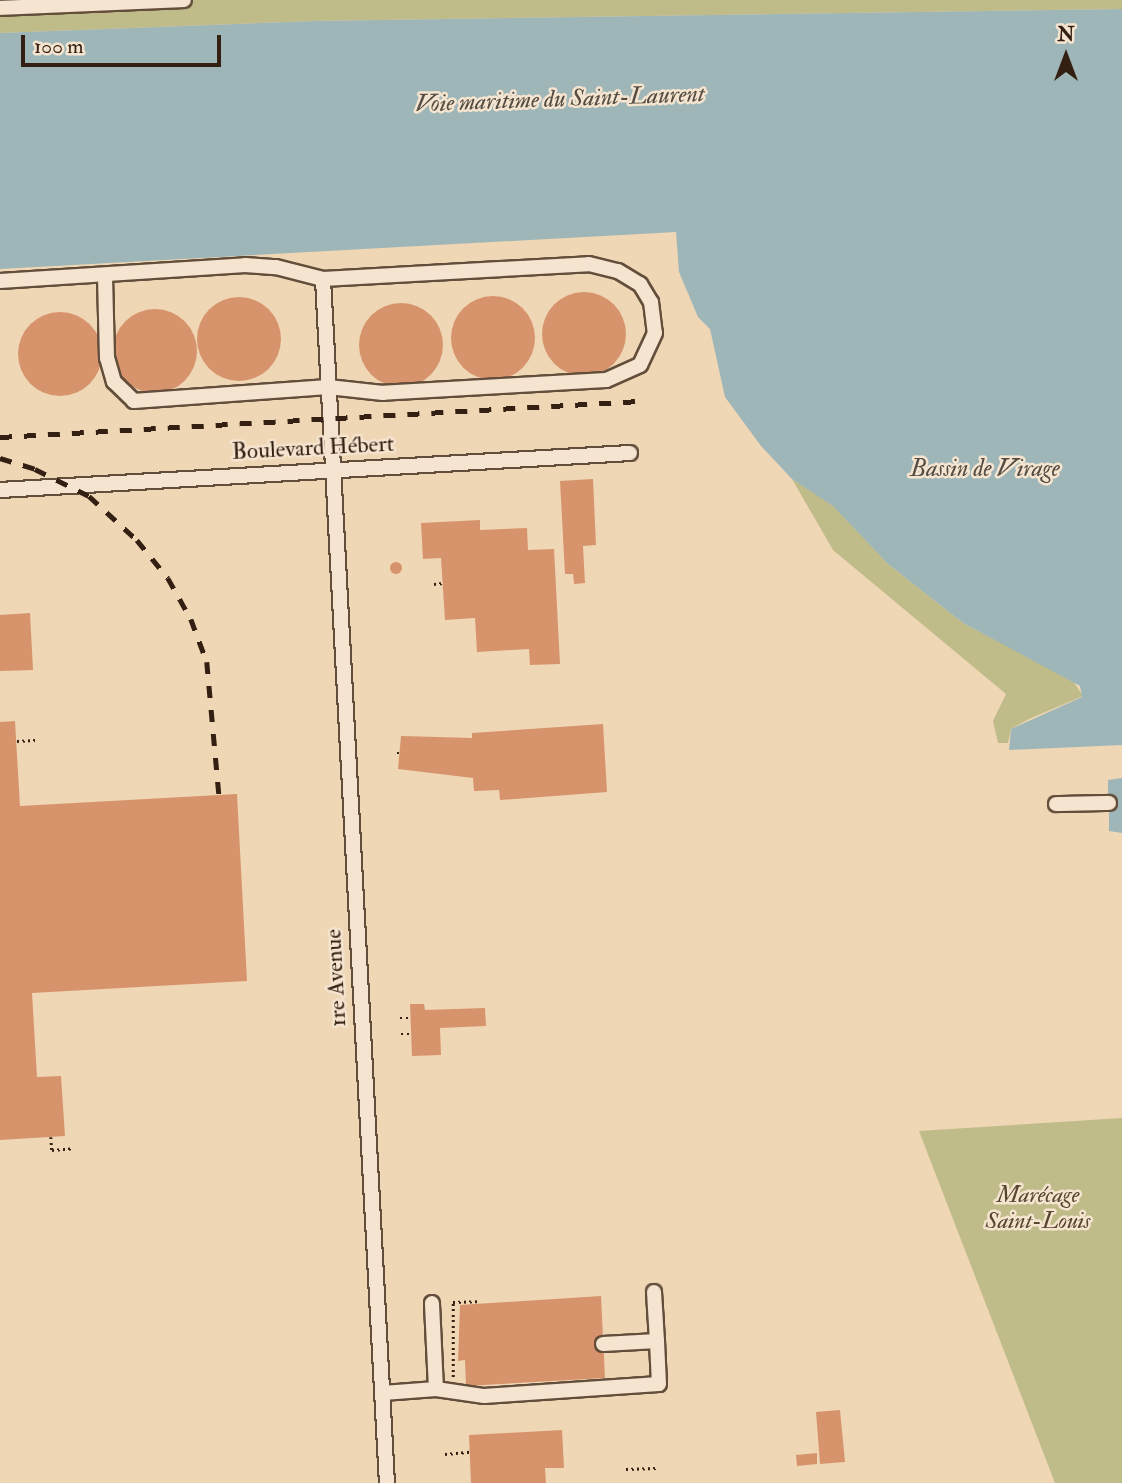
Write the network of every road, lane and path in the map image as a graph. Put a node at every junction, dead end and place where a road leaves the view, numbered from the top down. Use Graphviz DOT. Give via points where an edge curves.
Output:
graph roads {
  1 [pos="184,0"];
  2 [pos="0,8"];
  3 [pos="105,275"];
  4 [pos="323,279"];
  5 [pos="0,281"];
  6 [pos="328,387"];
  7 [pos="630,453"];
  8 [pos="330,470"];
  9 [pos="0,490"];
  10 [pos="443,583"];
  11 [pos="434,584"];
  12 [pos="35,740"];
  13 [pos="16,741"];
  14 [pos="1109,803"];
  15 [pos="1056,804"];
  16 [pos="400,1018"];
  17 [pos="410,1018"];
  18 [pos="401,1034"];
  19 [pos="411,1034"];
  20 [pos="51,1137"];
  21 [pos="74,1148"];
  22 [pos="654,1292"];
  23 [pos="477,1301"];
  24 [pos="432,1303"];
  25 [pos="657,1340"];
  26 [pos="603,1344"];
  27 [pos="440,1383"];
  28 [pos="383,1393"];
  29 [pos="470,1452"];
  30 [pos="445,1454"];
  31 [pos="657,1468"];
  32 [pos="626,1469"];
  33 [pos="387,1483"];
  1 -- 2 [label="street"];
  3 -- 4 [label="street" via="244,265 276,267"];
  3 -- 5 [label="street"];
  3 -- 6 [label="street" via="107,358 114,382 134,401"];
  4 -- 6 [label="street, 1re Avenue"];
  4 -- 6 [label="street" via="589,264 618,271 640,284 656,318 650,350 640,365 607,380 383,393"];
  6 -- 8 [label="street, 1re Avenue"];
  7 -- 8 [label="street, Boulevard Hébert"];
  8 -- 9 [label="street, Boulevard Hébert"];
  8 -- 28 [label="street, 1re Avenue"];
  10 -- 11 [label="path"];
  12 -- 13 [label="path"];
  14 -- 15 [label="street"];
  16 -- 17 [label="path"];
  18 -- 19 [label="path"];
  20 -- 21 [label="path" via="52,1150"];
  22 -- 25 [label="street"];
  23 -- 27 [label="path" via="453,1302 456,1376"];
  24 -- 27 [label="street"];
  25 -- 26 [label="street"];
  25 -- 27 [label="street" via="659,1384 484,1396"];
  27 -- 28 [label="street"];
  28 -- 33 [label="street, 1re Avenue"];
  29 -- 30 [label="path"];
  31 -- 32 [label="path"];
}
